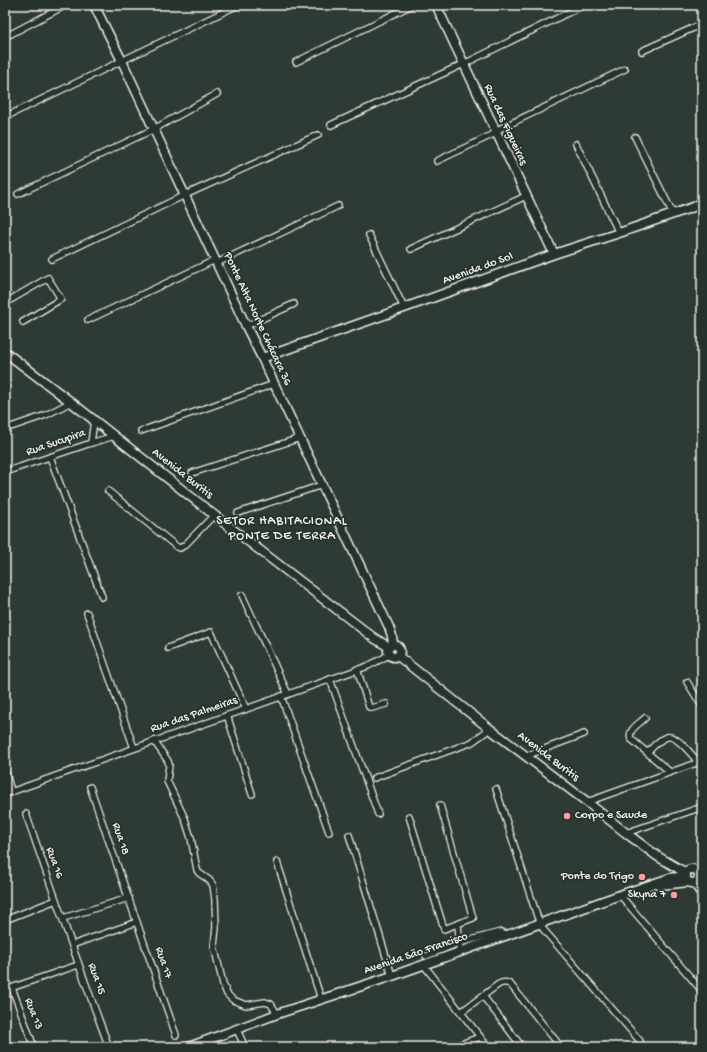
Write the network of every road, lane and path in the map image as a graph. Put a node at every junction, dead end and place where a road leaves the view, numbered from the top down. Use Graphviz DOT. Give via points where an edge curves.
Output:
graph roads {
  1 [pos="66,5"];
  2 [pos="94,5"];
  3 [pos="238,5"];
  4 [pos="412,5"];
  5 [pos="436,5"];
  6 [pos="584,5"];
  7 [pos="702,24"];
  8 [pos="5,37"];
  9 [pos="642,51"];
  10 [pos="122,61"];
  11 [pos="296,62"];
  12 [pos="463,64"];
  13 [pos="625,69"];
  14 [pos="217,94"];
  15 [pos="5,117"];
  16 [pos="331,126"];
  17 [pos="154,129"];
  18 [pos="495,132"];
  19 [pos="318,135"];
  20 [pos="636,137"];
  21 [pos="576,144"];
  22 [pos="437,161"];
  23 [pos="18,194"];
  24 [pos="185,196"];
  25 [pos="526,196"];
  26 [pos="702,204"];
  27 [pos="338,206"];
  28 [pos="673,214"];
  29 [pos="619,233"];
  30 [pos="369,235"];
  31 [pos="411,249"];
  32 [pos="554,254"];
  33 [pos="52,260"];
  34 [pos="216,261"];
  35 [pos="5,302"];
  36 [pos="294,304"];
  37 [pos="404,308"];
  38 [pos="88,320"];
  39 [pos="23,322"];
  40 [pos="246,326"];
  41 [pos="6,354"];
  42 [pos="262,358"];
  43 [pos="274,384"];
  44 [pos="71,402"];
  45 [pos="94,420"];
  46 [pos="5,429"];
  47 [pos="141,431"];
  48 [pos="114,436"];
  49 [pos="300,438"];
  50 [pos="90,442"];
  51 [pos="50,457"];
  52 [pos="5,472"];
  53 [pos="192,474"];
  54 [pos="322,485"];
  55 [pos="108,491"];
  56 [pos="238,513"];
  57 [pos="214,514"];
  58 [pos="242,595"];
  59 [pos="102,597"];
  60 [pos="87,613"];
  61 [pos="168,648"];
  62 [pos="390,649"];
  63 [pos="398,656"];
  64 [pos="357,669"];
  65 [pos="330,679"];
  66 [pos="687,682"];
  67 [pos="288,694"];
  68 [pos="281,696"];
  69 [pos="386,704"];
  70 [pos="702,706"];
  71 [pos="246,709"];
  72 [pos="227,715"];
  73 [pos="645,718"];
  74 [pos="490,729"];
  75 [pos="584,734"];
  76 [pos="154,741"];
  77 [pos="134,748"];
  78 [pos="648,752"];
  79 [pos="526,756"];
  80 [pos="700,761"];
  81 [pos="5,770"];
  82 [pos="670,772"];
  83 [pos="374,778"];
  84 [pos="90,787"];
  85 [pos="496,789"];
  86 [pos="11,792"];
  87 [pos="5,794"];
  88 [pos="252,794"];
  89 [pos="587,802"];
  90 [pos="440,805"];
  91 [pos="702,807"];
  92 [pos="26,814"];
  93 [pos="378,814"];
  94 [pos="409,816"];
  95 [pos="328,832"];
  96 [pos="626,833"];
  97 [pos="349,835"];
  98 [pos="277,862"];
  99 [pos="694,875"];
  100 [pos="702,894"];
  101 [pos="620,895"];
  102 [pos="128,898"];
  103 [pos="56,900"];
  104 [pos="63,918"];
  105 [pos="5,920"];
  106 [pos="137,922"];
  107 [pos="458,924"];
  108 [pos="540,924"];
  109 [pos="501,932"];
  110 [pos="72,945"];
  111 [pos="459,947"];
  112 [pos="425,960"];
  113 [pos="78,965"];
  114 [pos="391,972"];
  115 [pos="12,988"];
  116 [pos="5,990"];
  117 [pos="702,991"];
  118 [pos="483,996"];
  119 [pos="320,999"];
  120 [pos="461,1012"];
  121 [pos="277,1014"];
  122 [pos="237,1030"];
  123 [pos="176,1035"];
  124 [pos="480,1037"];
  125 [pos="640,1041"];
  126 [pos="34,1047"];
  127 [pos="109,1047"];
  128 [pos="188,1047"];
  129 [pos="245,1047"];
  130 [pos="453,1047"];
  131 [pos="488,1047"];
  132 [pos="522,1047"];
  133 [pos="561,1047"];
  1 -- 8 [label="street"];
  2 -- 10 [label="street, Ponte Alta Norte Chácara 36"];
  3 -- 10 [label="street"];
  4 -- 11 [label="street"];
  5 -- 12 [label="street, Rua das Figueiras"];
  6 -- 12 [label="street"];
  7 -- 9 [label="street"];
  10 -- 15 [label="street"];
  10 -- 17 [label="street, Ponte Alta Norte Chácara 36"];
  12 -- 16 [label="street"];
  12 -- 18 [label="street, Rua das Figueiras"];
  13 -- 18 [label="street"];
  14 -- 17 [label="street"];
  17 -- 23 [label="street"];
  17 -- 24 [label="street, Ponte Alta Norte Chácara 36"];
  18 -- 22 [label="street"];
  18 -- 25 [label="street, Rua das Figueiras"];
  19 -- 24 [label="street"];
  20 -- 28 [label="street"];
  21 -- 29 [label="street"];
  24 -- 33 [label="street"];
  24 -- 34 [label="street, Ponte Alta Norte Chácara 36"];
  25 -- 31 [label="street"];
  25 -- 32 [label="street, Rua das Figueiras"];
  26 -- 28 [label="street, Avenida do Sol"];
  27 -- 34 [label="street"];
  28 -- 29 [label="street, Avenida do Sol"];
  29 -- 32 [label="street, Avenida do Sol"];
  30 -- 37 [label="street"];
  32 -- 37 [label="street, Avenida do Sol"];
  34 -- 38 [label="street"];
  34 -- 40 [label="street, Ponte Alta Norte Chácara 36"];
  35 -- 39 [label="street" via="48,278 61,299"];
  36 -- 40 [label="street"];
  37 -- 42 [label="street, Avenida do Sol"];
  40 -- 42 [label="street, Ponte Alta Norte Chácara 36"];
  41 -- 44 [label="street, Avenida Buritis"];
  42 -- 43 [label="street, Ponte Alta Norte Chácara 36"];
  43 -- 47 [label="street"];
  43 -- 49 [label="street, Ponte Alta Norte Chácara 36"];
  44 -- 45 [label="street, Avenida Buritis"];
  44 -- 46 [label="street" via="46,415"];
  45 -- 48 [label="street, Avenida Buritis"];
  45 -- 50 [label="street"];
  48 -- 50 [label="street, Rua Sucupira"];
  48 -- 57 [label="street, Avenida Buritis"];
  49 -- 53 [label="street"];
  49 -- 54 [label="street, Ponte Alta Norte Chácara 36"];
  50 -- 51 [label="street, Rua Sucupira"];
  51 -- 52 [label="street, Rua Sucupira"];
  51 -- 59 [label="street"];
  54 -- 56 [label="street"];
  54 -- 62 [label="street, Ponte Alta Norte Chácara 36" via="389,627 392,636"];
  55 -- 57 [label="street" via="180,548"];
  57 -- 62 [label="street, Avenida Buritis"];
  58 -- 67 [label="street"];
  60 -- 77 [label="street"];
  61 -- 71 [label="street" via="211,632"];
  62 -- 63 [label="street, Ponte Alta Norte Chácara 36" via="397,646 400,648"];
  62 -- 64 [label="street, Rua das Palmeiras" via="368,666"];
  63 -- 74 [label="street, Avenida Buritis"];
  64 -- 65 [label="street, Rua das Palmeiras"];
  64 -- 69 [label="street" via="369,707"];
  65 -- 67 [label="street, Rua das Palmeiras"];
  65 -- 93 [label="street"];
  66 -- 70 [label="street"];
  67 -- 68 [label="street, Rua das Palmeiras"];
  68 -- 71 [label="street, Rua das Palmeiras"];
  68 -- 95 [label="street"];
  71 -- 72 [label="street, Rua das Palmeiras"];
  72 -- 76 [label="street, Rua das Palmeiras"];
  72 -- 88 [label="street"];
  73 -- 78 [label="street" via="631,730 630,736"];
  74 -- 79 [label="street, Avenida Buritis"];
  74 -- 83 [label="street" via="472,742"];
  75 -- 79 [label="street"];
  76 -- 77 [label="street, Rua das Palmeiras"];
  76 -- 121 [label="street" via="168,761 167,781 185,819 197,870 213,885 216,926 214,949 224,989 230,998 240,1004 265,1002 271,1004"];
  77 -- 86 [label="street, Rua das Palmeiras"];
  78 -- 80 [label="street" via="659,742 672,737"];
  78 -- 82 [label="street"];
  79 -- 89 [label="street, Avenida Buritis"];
  80 -- 82 [label="street"];
  81 -- 86 [label="street"];
  82 -- 89 [label="street"];
  84 -- 102 [label="street, Rua 18"];
  85 -- 108 [label="street"];
  86 -- 87 [label="street, Rua das Palmeiras"];
  89 -- 96 [label="street, Avenida Buritis"];
  90 -- 107 [label="street" via="473,918"];
  91 -- 96 [label="street"];
  92 -- 103 [label="street, Rua 16"];
  94 -- 107 [label="street" via="444,929"];
  96 -- 99 [label="street, Avenida Buritis" via="657,856"];
  97 -- 114 [label="street"];
  98 -- 119 [label="street"];
  99 -- 100 [label="street, Avenida Buritis"];
  99 -- 101 [label="street, Avenida São Francisco" via="670,878"];
  101 -- 108 [label="street, Avenida São Francisco"];
  101 -- 117 [label="street"];
  102 -- 104 [label="street"];
  102 -- 106 [label="street, Rua 17"];
  103 -- 104 [label="street, Rua 16"];
  103 -- 105 [label="street"];
  104 -- 110 [label="street, Rua 15"];
  106 -- 110 [label="street"];
  106 -- 123 [label="street, Rua 17"];
  107 -- 111 [label="street"];
  108 -- 111 [label="street, Avenida São Francisco"];
  108 -- 125 [label="street"];
  109 -- 111 [label="street"];
  110 -- 113 [label="street, Rua 15"];
  111 -- 112 [label="street, Avenida São Francisco"];
  112 -- 114 [label="street, Avenida São Francisco"];
  112 -- 120 [label="street"];
  113 -- 115 [label="street"];
  113 -- 127 [label="street, Rua 15"];
  114 -- 119 [label="street, Avenida São Francisco"];
  115 -- 116 [label="street"];
  115 -- 126 [label="street, Rua 13"];
  118 -- 120 [label="street"];
  118 -- 132 [label="street"];
  118 -- 133 [label="street" via="502,982 510,984"];
  119 -- 121 [label="street, Avenida São Francisco"];
  120 -- 124 [label="street"];
  121 -- 122 [label="street, Avenida São Francisco"];
  122 -- 128 [label="street, Avenida São Francisco"];
  122 -- 129 [label="street"];
  124 -- 130 [label="street"];
  124 -- 131 [label="street"];
}
